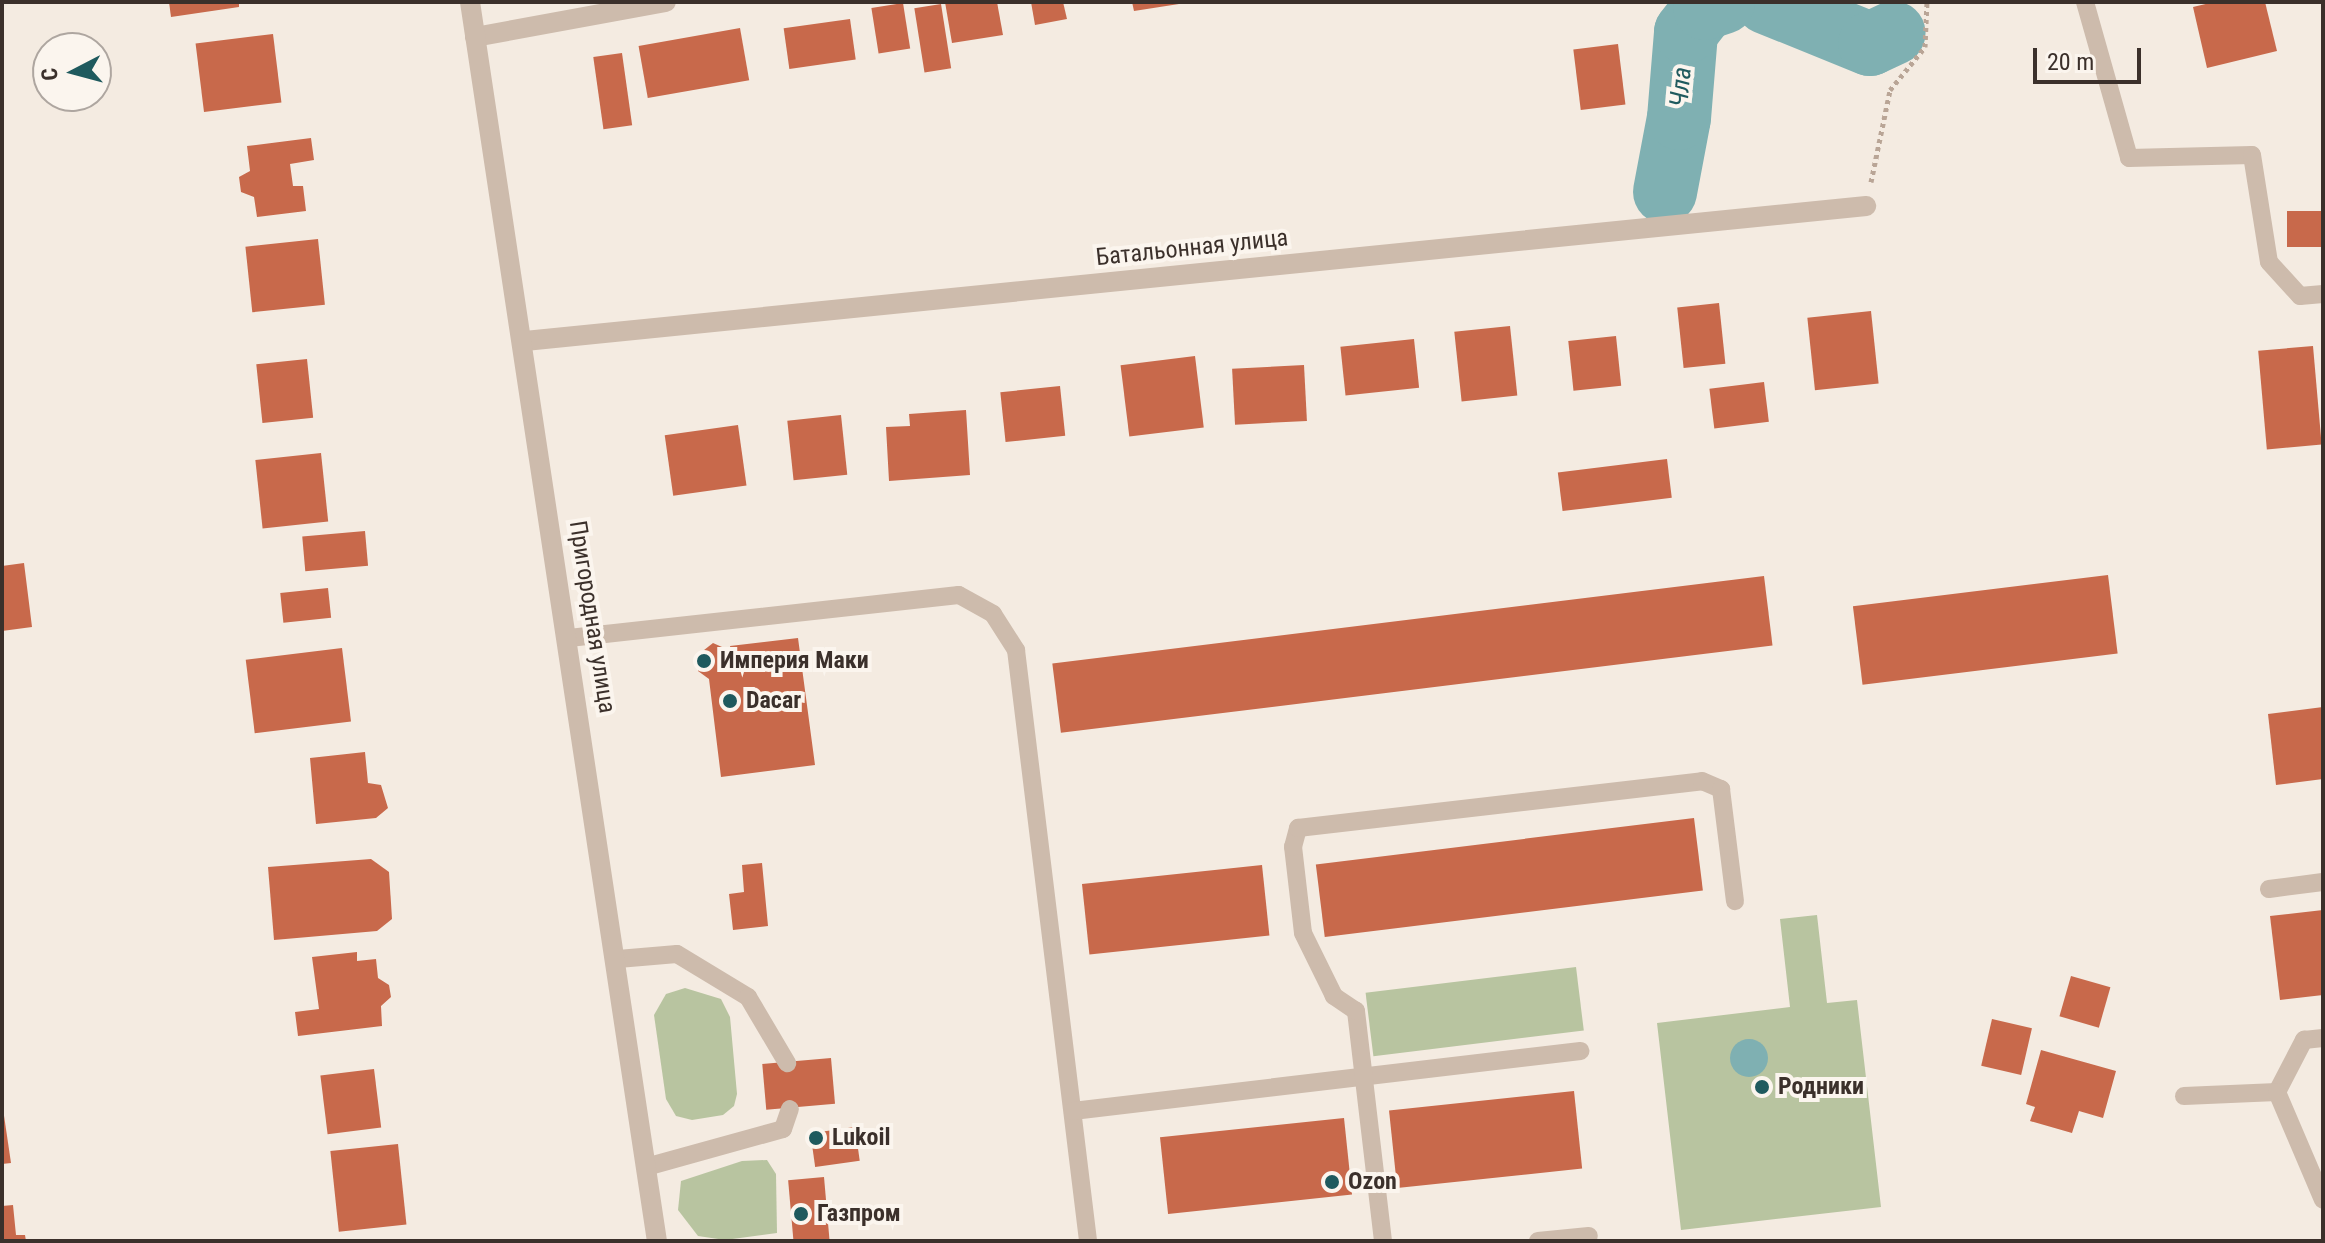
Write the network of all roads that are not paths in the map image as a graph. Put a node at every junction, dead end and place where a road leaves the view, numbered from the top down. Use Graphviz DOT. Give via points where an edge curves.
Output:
graph roads {
  1 [pos="470,2"];
  2 [pos="666,2"];
  3 [pos="2085,2"];
  4 [pos="475,37"];
  5 [pos="1866,206"];
  6 [pos="2323,294"];
  7 [pos="525,341"];
  8 [pos="569,638"];
  9 [pos="2323,882"];
  10 [pos="2269,889"];
  11 [pos="1735,901"];
  12 [pos="618,959"];
  13 [pos="2323,1038"];
  14 [pos="1580,1051"];
  15 [pos="787,1063"];
  16 [pos="1364,1076"];
  17 [pos="2277,1092"];
  18 [pos="2184,1096"];
  19 [pos="790,1109"];
  20 [pos="1073,1111"];
  21 [pos="646,1167"];
  22 [pos="2323,1200"];
  23 [pos="1589,1236"];
  24 [pos="657,1241"];
  25 [pos="1088,1241"];
  26 [pos="1383,1241"];
  27 [pos="1538,1241"];
  1 -- 4 [label="street, Пригородная улица"];
  2 -- 4 [label="street"];
  3 -- 6 [label="lane" via="2129,158 2252,155 2269,262 2300,296"];
  4 -- 7 [label="street, Пригородная улица"];
  5 -- 7 [label="street, Батальонная улица"];
  7 -- 8 [label="street, Пригородная улица"];
  8 -- 12 [label="street, Пригородная улица"];
  8 -- 20 [label="lane" via="959,595 993,614 1016,650"];
  9 -- 10 [label="lane"];
  11 -- 16 [label="lane" via="1721,789 1702,781 1298,828 1293,847 1303,933 1334,996 1356,1011"];
  12 -- 15 [label="lane" via="677,954 748,997"];
  12 -- 21 [label="street, Пригородная улица"];
  13 -- 17 [label="lane" via="2304,1040"];
  14 -- 16 [label="lane"];
  16 -- 20 [label="lane"];
  16 -- 26 [label="lane"];
  17 -- 18 [label="lane"];
  17 -- 22 [label="lane"];
  19 -- 21 [label="lane" via="783,1129"];
  20 -- 25 [label="lane"];
  21 -- 24 [label="street, Пригородная улица"];
  23 -- 27 [label="lane"];
}
